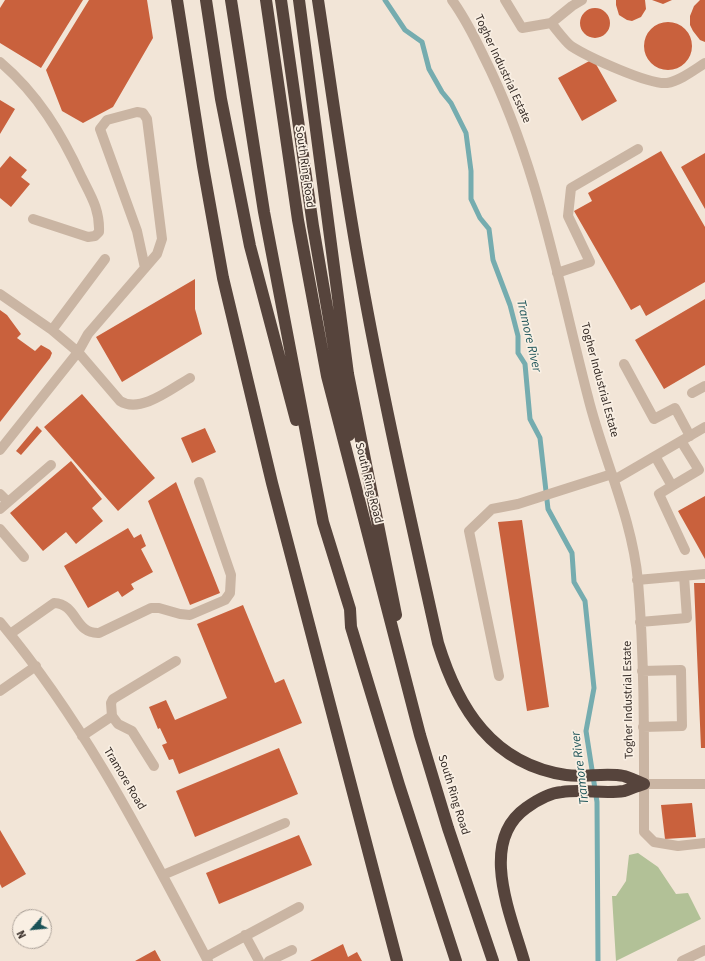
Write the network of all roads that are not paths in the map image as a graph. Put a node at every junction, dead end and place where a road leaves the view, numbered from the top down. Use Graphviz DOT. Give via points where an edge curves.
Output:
graph roads {
  1 [pos="177,0"];
  2 [pos="206,0"];
  3 [pos="231,0"];
  4 [pos="266,0"];
  5 [pos="282,0"];
  6 [pos="299,0"];
  7 [pos="318,0"];
  8 [pos="452,0"];
  9 [pos="505,0"];
  10 [pos="582,0"];
  11 [pos="551,23"];
  12 [pos="0,62"];
  13 [pos="705,63"];
  14 [pos="638,149"];
  15 [pos="32,219"];
  16 [pos="105,259"];
  17 [pos="145,268"];
  18 [pos="557,273"];
  19 [pos="0,294"];
  20 [pos="52,330"];
  21 [pos="78,352"];
  22 [pos="624,364"];
  23 [pos="190,378"];
  24 [pos="705,386"];
  25 [pos="692,393"];
  26 [pos="705,427"];
  27 [pos="685,438"];
  28 [pos="0,450"];
  29 [pos="655,456"];
  30 [pos="51,465"];
  31 [pos="613,477"];
  32 [pos="199,482"];
  33 [pos="672,486"];
  34 [pos="2,501"];
  35 [pos="323,522"];
  36 [pos="0,529"];
  37 [pos="366,529"];
  38 [pos="685,550"];
  39 [pos="24,557"];
  40 [pos="705,574"];
  41 [pos="684,576"];
  42 [pos="638,580"];
  43 [pos="0,622"];
  44 [pos="640,622"];
  45 [pos="10,634"];
  46 [pos="176,661"];
  47 [pos="36,666"];
  48 [pos="642,671"];
  49 [pos="499,676"];
  50 [pos="0,691"];
  51 [pos="112,716"];
  52 [pos="643,727"];
  53 [pos="420,735"];
  54 [pos="82,736"];
  55 [pos="154,766"];
  56 [pos="644,784"];
  57 [pos="705,784"];
  58 [pos="286,823"];
  59 [pos="705,843"];
  60 [pos="163,875"];
  61 [pos="299,907"];
  62 [pos="245,935"];
  63 [pos="292,950"];
  64 [pos="705,950"];
  65 [pos="207,959"];
  66 [pos="259,961"];
  67 [pos="269,961"];
  68 [pos="397,961"];
  69 [pos="456,961"];
  70 [pos="493,961"];
  71 [pos="524,961"];
  72 [pos="682,961"];
  1 -- 68 [label="highway" via="222,278 272,483"];
  2 -- 35 [label="highway" via="221,99 250,246"];
  3 -- 35 [label="highway" via="264,212"];
  4 -- 37 [label="highway, South Ring Road" via="298,220 326,368"];
  5 -- 37 [label="highway" via="313,226"];
  6 -- 53 [label="highway" via="348,374"];
  7 -- 56 [label="highway" via="363,285 395,451 446,671 470,717 492,741 517,758 530,765 566,775 623,776"];
  8 -- 18 [label="street, Togher Industrial Estate" via="490,68 516,129 528,162"];
  9 -- 11 [label="street" via="522,28"];
  10 -- 11 [label="street"];
  11 -- 13 [label="street" via="570,44 581,51 638,78 653,82 674,81"];
  12 -- 15 [label="street" via="30,90 60,133 99,213 99,232 88,237"];
  14 -- 18 [label="street" via="571,188 568,216 590,262"];
  16 -- 20 [label="street"];
  17 -- 17 [label="street" via="137,231 100,130 107,120 137,112 147,119 162,239 157,254"];
  17 -- 21 [label="street" via="88,334"];
  18 -- 31 [label="street, Togher Industrial Estate" via="588,399"];
  19 -- 20 [label="street"];
  20 -- 21 [label="street"];
  21 -- 23 [label="street" via="127,406 143,404"];
  21 -- 28 [label="street"];
  22 -- 27 [label="street" via="654,419 675,408"];
  24 -- 25 [label="street"];
  26 -- 27 [label="street"];
  27 -- 29 [label="street"];
  27 -- 33 [label="street" via="699,470"];
  29 -- 31 [label="street"];
  29 -- 33 [label="street"];
  30 -- 34 [label="street"];
  31 -- 42 [label="street, Togher Industrial Estate" via="632,540"];
  31 -- 49 [label="street" via="492,510 469,530"];
  32 -- 45 [label="street" via="231,575 230,592 224,600 190,615 151,608 99,633 84,629 65,606 54,604"];
  33 -- 38 [label="street" via="659,494"];
  35 -- 69 [label="highway" via="396,778"];
  36 -- 39 [label="street"];
  37 -- 53 [label="highway, South Ring Road"];
  40 -- 41 [label="street"];
  41 -- 42 [label="street"];
  41 -- 44 [label="street" via="687,618"];
  42 -- 44 [label="street, Togher Industrial Estate"];
  43 -- 45 [label="street, Tramore Road"];
  44 -- 48 [label="street, Togher Industrial Estate"];
  45 -- 47 [label="street, Tramore Road"];
  46 -- 51 [label="street" via="113,699"];
  47 -- 50 [label="street"];
  47 -- 54 [label="street, Tramore Road"];
  48 -- 52 [label="street, Togher Industrial Estate"];
  48 -- 52 [label="street" via="681,670 682,726"];
  51 -- 54 [label="street"];
  51 -- 55 [label="street" via="118,724 132,731"];
  52 -- 56 [label="street, Togher Industrial Estate"];
  53 -- 70 [label="highway, South Ring Road"];
  54 -- 60 [label="street, Tramore Road"];
  56 -- 57 [label="street"];
  56 -- 59 [label="street, Togher Industrial Estate" via="644,832 654,842 678,846"];
  56 -- 71 [label="highway" via="624,790 562,792 537,800 518,814 506,832 500,855 502,881"];
  58 -- 60 [label="street"];
  60 -- 65 [label="street, Tramore Road"];
  61 -- 62 [label="street"];
  62 -- 65 [label="street"];
  62 -- 66 [label="street"];
  63 -- 67 [label="street"];
  64 -- 72 [label="street"];
}
